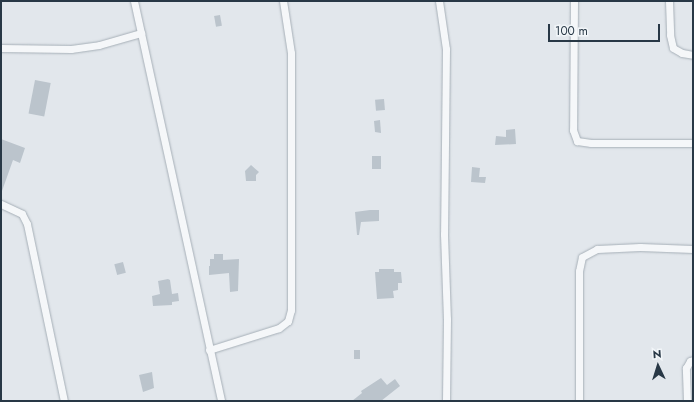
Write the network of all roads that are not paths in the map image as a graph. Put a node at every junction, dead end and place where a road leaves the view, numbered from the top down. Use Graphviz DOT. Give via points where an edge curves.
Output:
graph roads {
  1 [pos="134,1"];
  2 [pos="283,1"];
  3 [pos="439,1"];
  4 [pos="574,1"];
  5 [pos="669,1"];
  6 [pos="141,33"];
  7 [pos="1,48"];
  8 [pos="693,55"];
  9 [pos="693,143"];
  10 [pos="1,204"];
  11 [pos="693,249"];
  12 [pos="209,350"];
  13 [pos="693,360"];
  14 [pos="64,401"];
  15 [pos="221,401"];
  16 [pos="446,401"];
  17 [pos="579,401"];
  18 [pos="687,401"];
  1 -- 6 [label="street"];
  2 -- 12 [label="street" via="291,53 291,310 288,321 279,328"];
  3 -- 16 [label="street" via="446,49"];
  4 -- 9 [label="street" via="573,130 577,140 591,143"];
  5 -- 8 [label="street" via="673,48"];
  6 -- 7 [label="street" via="98,45 71,49"];
  6 -- 12 [label="street"];
  10 -- 14 [label="street" via="22,214 27,224"];
  11 -- 17 [label="street" via="597,249 582,258 579,271"];
  12 -- 15 [label="street"];
  13 -- 18 [label="street" via="686,368"];
}
